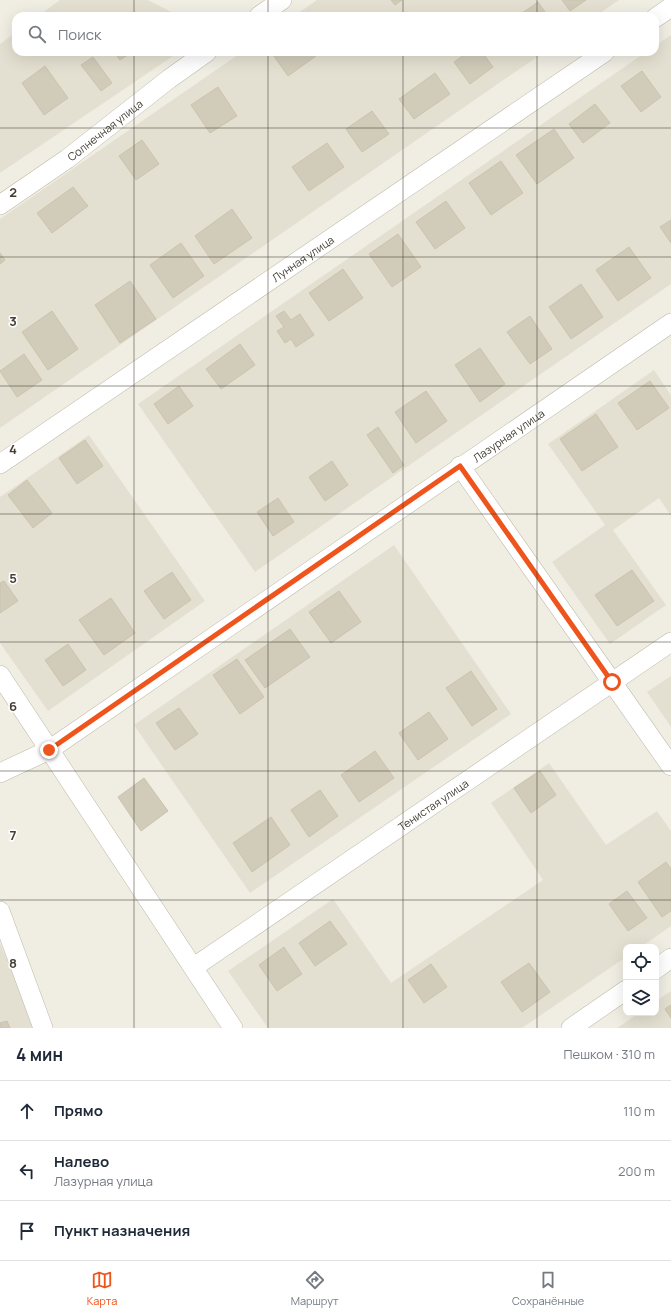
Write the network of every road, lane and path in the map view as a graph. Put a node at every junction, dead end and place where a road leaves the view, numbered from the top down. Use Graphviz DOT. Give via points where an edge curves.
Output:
graph roads {
  1 [pos="282,0"];
  2 [pos="671,7"];
  3 [pos="265,12"];
  4 [pos="659,15"];
  5 [pos="201,56"];
  6 [pos="599,56"];
  7 [pos="0,205"];
  8 [pos="671,323"];
  9 [pos="0,464"];
  10 [pos="460,466"];
  11 [pos="671,642"];
  12 [pos="0,675"];
  13 [pos="612,682"];
  14 [pos="49,750"];
  15 [pos="671,766"];
  16 [pos="0,773"];
  17 [pos="0,911"];
  18 [pos="671,958"];
  19 [pos="194,967"];
  20 [pos="659,967"];
  21 [pos="623,992"];
  22 [pos="43,1028"];
  23 [pos="233,1028"];
  24 [pos="571,1028"];
  1 -- 3 [label="street"];
  2 -- 4 [label="street"];
  5 -- 7 [label="street, Солнечная улица" via="67,159"];
  6 -- 9 [label="street, Лунная улица"];
  8 -- 10 [label="street, Лазурная улица"];
  10 -- 13 [label="street"];
  10 -- 14 [label="street, Лазурная улица"];
  11 -- 13 [label="street, Тенистая улица"];
  12 -- 14 [label="street"];
  13 -- 15 [label="street"];
  13 -- 19 [label="street, Тенистая улица"];
  14 -- 16 [label="street, Лазурная улица"];
  14 -- 19 [label="street"];
  17 -- 22 [label="street"];
  18 -- 20 [label="street"];
  19 -- 23 [label="street"];
  21 -- 24 [label="street"];
}
